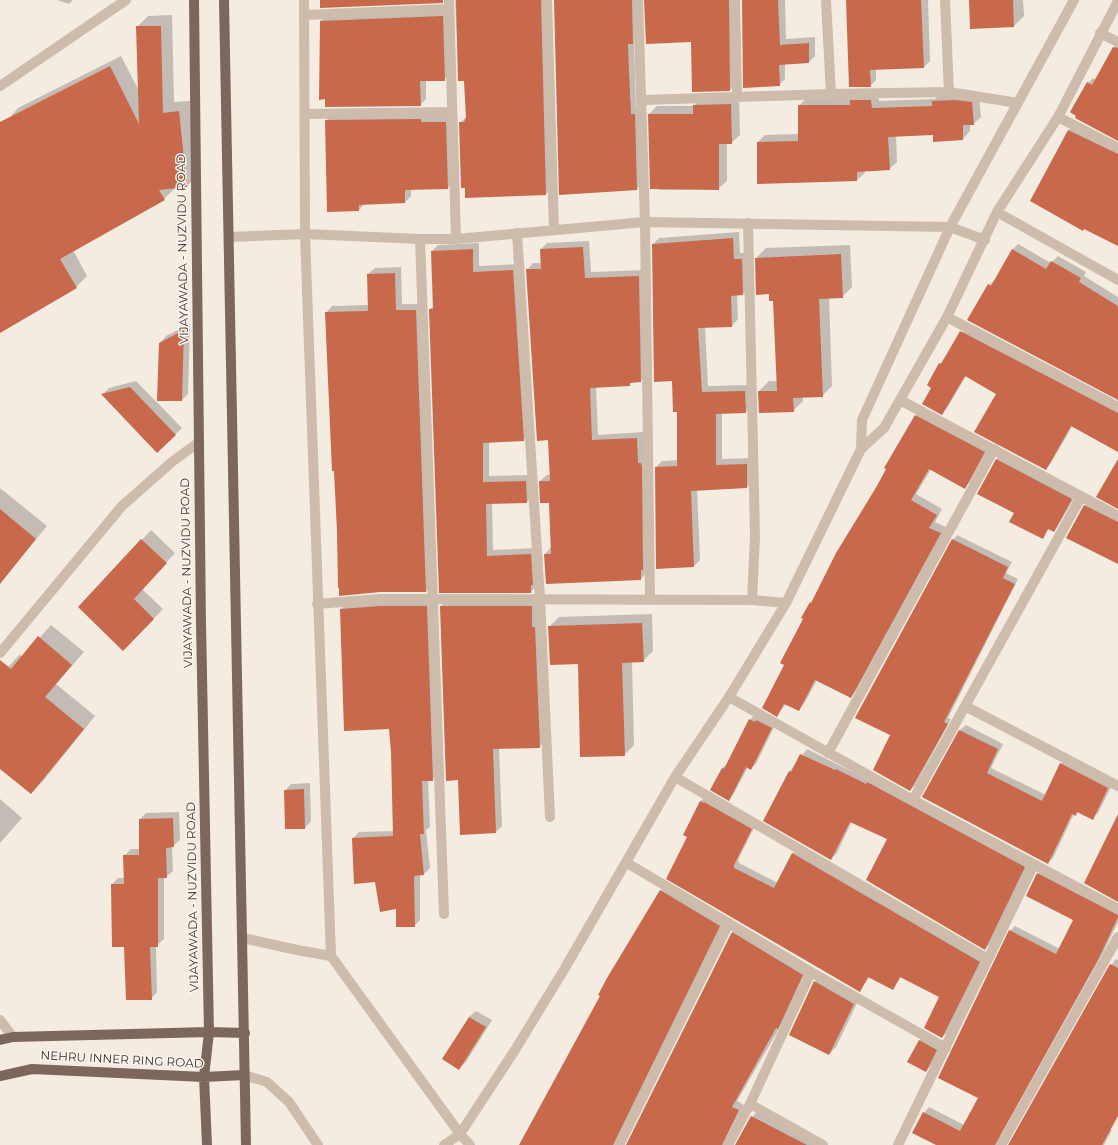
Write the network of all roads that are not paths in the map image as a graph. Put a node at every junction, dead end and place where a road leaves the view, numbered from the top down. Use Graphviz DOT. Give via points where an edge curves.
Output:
graph roads {
  1 [pos="126,0"];
  2 [pos="194,0"];
  3 [pos="224,0"];
  4 [pos="304,0"];
  5 [pos="547,0"];
  6 [pos="638,0"];
  7 [pos="735,0"];
  8 [pos="826,0"];
  9 [pos="944,0"];
  10 [pos="1074,0"];
  11 [pos="1118,1"];
  12 [pos="449,5"];
  13 [pos="304,15"];
  14 [pos="1100,33"];
  15 [pos="1118,42"];
  16 [pos="0,86"];
  17 [pos="949,92"];
  18 [pos="831,94"];
  19 [pos="736,97"];
  20 [pos="642,100"];
  21 [pos="1018,103"];
  22 [pos="452,112"];
  23 [pos="305,114"];
  24 [pos="1058,116"];
  25 [pos="1118,148"];
  26 [pos="997,212"];
  27 [pos="646,222"];
  28 [pos="748,223"];
  29 [pos="950,227"];
  30 [pos="554,230"];
  31 [pos="517,233"];
  32 [pos="305,234"];
  33 [pos="229,237"];
  34 [pos="456,239"];
  35 [pos="420,240"];
  36 [pos="985,240"];
  37 [pos="1118,280"];
  38 [pos="947,317"];
  39 [pos="900,400"];
  40 [pos="1118,407"];
  41 [pos="198,443"];
  42 [pos="861,449"];
  43 [pos="994,449"];
  44 [pos="1081,497"];
  45 [pos="1118,516"];
  46 [pos="432,599"];
  47 [pos="540,599"];
  48 [pos="650,599"];
  49 [pos="752,600"];
  50 [pos="786,603"];
  51 [pos="317,604"];
  52 [pos="0,653"];
  53 [pos="729,697"];
  54 [pos="965,706"];
  55 [pos="828,753"];
  56 [pos="675,777"];
  57 [pos="1118,786"];
  58 [pos="913,800"];
  59 [pos="550,817"];
  60 [pos="627,863"];
  61 [pos="1034,864"];
  62 [pos="1118,909"];
  63 [pos="444,914"];
  64 [pos="729,923"];
  65 [pos="1118,937"];
  66 [pos="243,938"];
  67 [pos="331,956"];
  68 [pos="988,959"];
  69 [pos="811,972"];
  70 [pos="0,1020"];
  71 [pos="209,1032"];
  72 [pos="245,1033"];
  73 [pos="13,1037"];
  74 [pos="0,1040"];
  75 [pos="946,1048"];
  76 [pos="244,1075"];
  77 [pos="0,1076"];
  78 [pos="204,1077"];
  79 [pos="750,1104"];
  80 [pos="460,1134"];
  81 [pos="207,1145"];
  82 [pos="246,1145"];
  83 [pos="318,1145"];
  84 [pos="444,1145"];
  85 [pos="470,1145"];
  86 [pos="618,1145"];
  87 [pos="728,1145"];
  88 [pos="823,1145"];
  89 [pos="898,1145"];
  90 [pos="1001,1145"];
  1 -- 16 [label="street"];
  2 -- 41 [label="main road, VIJAYAWADA - NUZVIDU ROAD"];
  3 -- 33 [label="main road"];
  4 -- 13 [label="street"];
  5 -- 30 [label="street"];
  6 -- 20 [label="street"];
  7 -- 19 [label="street"];
  8 -- 18 [label="street"];
  9 -- 17 [label="street"];
  10 -- 21 [label="street"];
  11 -- 14 [label="street"];
  12 -- 13 [label="street"];
  12 -- 22 [label="street"];
  13 -- 23 [label="street"];
  14 -- 15 [label="street"];
  14 -- 24 [label="street"];
  17 -- 18 [label="street"];
  17 -- 21 [label="street"];
  18 -- 19 [label="street"];
  19 -- 20 [label="street"];
  20 -- 27 [label="street"];
  21 -- 29 [label="street"];
  22 -- 23 [label="street"];
  22 -- 34 [label="street"];
  23 -- 32 [label="street"];
  24 -- 25 [label="street"];
  24 -- 26 [label="street"];
  26 -- 36 [label="street"];
  26 -- 37 [label="street"];
  27 -- 28 [label="street"];
  27 -- 30 [label="street"];
  27 -- 48 [label="street"];
  28 -- 29 [label="street"];
  28 -- 49 [label="street" via="755,537"];
  29 -- 36 [label="street"];
  29 -- 42 [label="street" via="862,420"];
  30 -- 31 [label="street"];
  31 -- 34 [label="street"];
  31 -- 47 [label="street"];
  32 -- 33 [label="street"];
  32 -- 35 [label="street"];
  32 -- 51 [label="street"];
  33 -- 66 [label="main road" via="238,794"];
  34 -- 35 [label="street"];
  35 -- 46 [label="street"];
  36 -- 38 [label="street"];
  38 -- 39 [label="street"];
  38 -- 40 [label="street"];
  39 -- 42 [label="street" via="884,428"];
  39 -- 43 [label="street"];
  41 -- 52 [label="street" via="173,461 122,506"];
  41 -- 71 [label="main road, VIJAYAWADA - NUZVIDU ROAD"];
  42 -- 50 [label="street"];
  43 -- 44 [label="street"];
  43 -- 55 [label="street"];
  44 -- 45 [label="street"];
  44 -- 54 [label="street"];
  46 -- 47 [label="street"];
  46 -- 51 [label="street" via="380,599"];
  46 -- 63 [label="street"];
  47 -- 48 [label="street"];
  47 -- 59 [label="street"];
  48 -- 49 [label="street"];
  49 -- 50 [label="street"];
  50 -- 53 [label="street"];
  51 -- 67 [label="street"];
  53 -- 55 [label="street"];
  53 -- 56 [label="street"];
  54 -- 57 [label="street"];
  54 -- 58 [label="street"];
  55 -- 58 [label="street"];
  56 -- 60 [label="street"];
  56 -- 68 [label="street"];
  58 -- 61 [label="street"];
  60 -- 64 [label="street"];
  60 -- 80 [label="street" via="515,1050"];
  61 -- 62 [label="street"];
  61 -- 68 [label="street"];
  64 -- 69 [label="street"];
  64 -- 86 [label="street"];
  65 -- 90 [label="street"];
  66 -- 67 [label="street"];
  66 -- 72 [label="main road"];
  67 -- 80 [label="street"];
  68 -- 75 [label="street"];
  69 -- 75 [label="street"];
  69 -- 79 [label="street"];
  70 -- 73 [label="street"];
  71 -- 72 [label="main road, NEHRU INNER RING ROAD"];
  71 -- 73 [label="main road, NEHRU INNER RING ROAD"];
  71 -- 78 [label="main road, VIJAYAWADA - NUZVIDU ROAD"];
  72 -- 76 [label="main road"];
  73 -- 74 [label="main road, NEHRU INNER RING ROAD"];
  75 -- 89 [label="street"];
  76 -- 78 [label="main road, NEHRU INNER RING ROAD"];
  76 -- 82 [label="main road"];
  76 -- 83 [label="street" via="267,1082 288,1102"];
  77 -- 78 [label="main road, NEHRU INNER RING ROAD" via="32,1069"];
  78 -- 81 [label="main road, VIJAYAWADA - NUZVIDU ROAD"];
  79 -- 87 [label="street"];
  79 -- 88 [label="street"];
  80 -- 84 [label="street"];
  80 -- 85 [label="street"];
}
